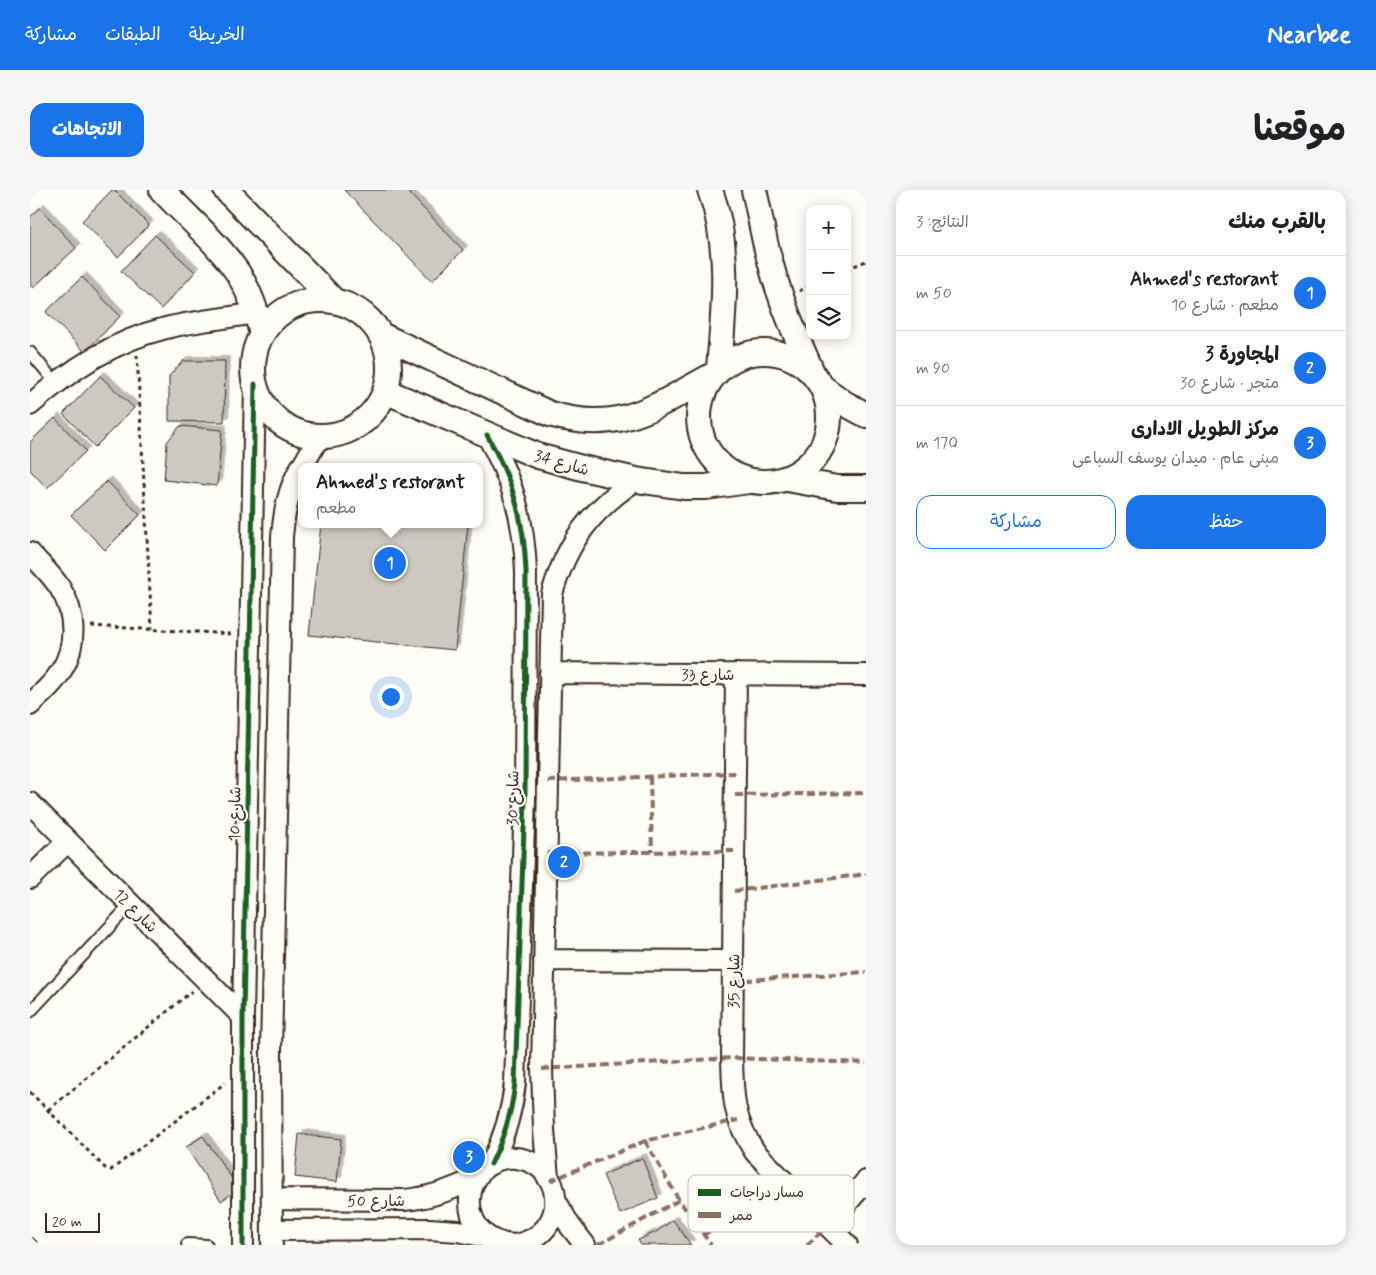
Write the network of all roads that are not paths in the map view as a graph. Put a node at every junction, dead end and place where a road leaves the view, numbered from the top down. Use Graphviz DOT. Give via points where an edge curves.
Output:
graph roads {
  1 [pos="162,190"];
  2 [pos="226,190"];
  3 [pos="710,190"];
  4 [pos="754,190"];
  5 [pos="334,301"];
  6 [pos="259,323"];
  7 [pos="381,335"];
  8 [pos="30,352"];
  9 [pos="716,372"];
  10 [pos="818,381"];
  11 [pos="56,383"];
  12 [pos="254,384"];
  13 [pos="386,391"];
  14 [pos="30,405"];
  15 [pos="866,415"];
  16 [pos="486,435"];
  17 [pos="320,437"];
  18 [pos="304,463"];
  19 [pos="298,474"];
  20 [pos="787,479"];
  21 [pos="636,480"];
  22 [pos="749,481"];
  23 [pos="866,488"];
  24 [pos="30,553"];
  25 [pos="526,571"];
  26 [pos="557,576"];
  27 [pos="550,673"];
  28 [pos="736,674"];
  29 [pos="866,675"];
  30 [pos="30,705"];
  31 [pos="30,803"];
  32 [pos="68,841"];
  33 [pos="30,878"];
  34 [pos="131,904"];
  35 [pos="544,960"];
  36 [pos="733,961"];
  37 [pos="30,1012"];
  38 [pos="243,1017"];
  39 [pos="272,1050"];
  40 [pos="242,1060"];
  41 [pos="515,1083"];
  42 [pos="542,1084"];
  43 [pos="491,1164"];
  44 [pos="777,1175"];
  45 [pos="476,1178"];
  46 [pos="548,1178"];
  47 [pos="866,1182"];
  48 [pos="854,1196"];
  49 [pos="272,1199"];
  50 [pos="555,1199"];
  51 [pos="833,1232"];
  52 [pos="486,1236"];
  53 [pos="273,1237"];
  54 [pos="188,1244"];
  55 [pos="207,1245"];
  56 [pos="243,1245"];
  57 [pos="515,1245"];
  58 [pos="585,1245"];
  59 [pos="847,1245"];
  1 -- 6 [label="street" via="225,256 248,293"];
  2 -- 5 [label="street"];
  3 -- 9 [label="street" via="722,239 725,281"];
  4 -- 10 [label="street" via="776,283 798,342"];
  5 -- 6 [label="street" via="313,300 292,306 275,318"];
  5 -- 7 [label="street" via="368,319"];
  6 -- 11 [label="street" via="166,328 101,353"];
  6 -- 12 [label="street"];
  7 -- 9 [label="street" via="568,420 608,422 646,412"];
  7 -- 13 [label="street" via="388,353"];
  8 -- 11 [label="lane"];
  9 -- 10 [label="street" via="734,358 767,352 784,355 800,363"];
  9 -- 22 [label="street" via="702,394 698,416 702,438 712,458 729,473"];
  10 -- 15 [label="street" via="844,403"];
  10 -- 20 [label="street" via="828,405 825,441 803,470"];
  11 -- 14 [label="street"];
  12 -- 17 [label="street" via="263,404 278,421 298,432"];
  12 -- 38 [label="street, شارع 10"];
  13 -- 16 [label="street, شارع 34"];
  13 -- 17 [label="street" via="367,419 353,429"];
  16 -- 21 [label="street, شارع 34" via="538,456"];
  16 -- 25 [label="street, شارع 30" via="516,500"];
  17 -- 18 [label="street"];
  19 -- 39 [label="street" via="286,503 282,537"];
  20 -- 22 [label="street" via="768,483"];
  20 -- 23 [label="street" via="837,488"];
  21 -- 22 [label="street, شارع 34" via="684,487"];
  21 -- 26 [label="street" via="618,492 588,521 575,538"];
  24 -- 30 [label="street" via="59,586 66,598 73,625 72,642 61,673"];
  25 -- 26 [label="street"];
  25 -- 41 [label="street, شارع 30" via="525,799"];
  26 -- 27 [label="street" via="552,594"];
  27 -- 28 [label="street, شارع 33"];
  27 -- 35 [label="street"];
  28 -- 29 [label="street, شارع 33"];
  28 -- 36 [label="street, شارع 35"];
  31 -- 32 [label="street, شارع 12"];
  32 -- 33 [label="street"];
  32 -- 34 [label="street, شارع 12"];
  34 -- 37 [label="lane"];
  34 -- 38 [label="street, شارع 12"];
  35 -- 36 [label="street"];
  35 -- 42 [label="street"];
  36 -- 44 [label="street, شارع 35" via="734,1105 745,1137"];
  38 -- 40 [label="street, شارع 10"];
  39 -- 40 [label="street"];
  39 -- 49 [label="street"];
  40 -- 56 [label="street, شارع 10"];
  41 -- 42 [label="street"];
  41 -- 43 [label="street, شارع 30" via="505,1133"];
  42 -- 46 [label="street"];
  43 -- 45 [label="street"];
  43 -- 46 [label="street" via="516,1158 540,1168"];
  45 -- 49 [label="street, شارع 50" via="441,1194 404,1200"];
  45 -- 52 [label="street" via="470,1194 470,1210 476,1225"];
  46 -- 50 [label="street"];
  47 -- 48 [label="street"];
  49 -- 53 [label="street"];
  50 -- 57 [label="street" via="553,1216 545,1230 526,1243"];
  50 -- 58 [label="street"];
  51 -- 59 [label="street, شارع 35"];
  52 -- 53 [label="street, شارع 50" via="429,1229"];
  52 -- 57 [label="street" via="495,1242"];
  54 -- 55 [label="lane"];
}
